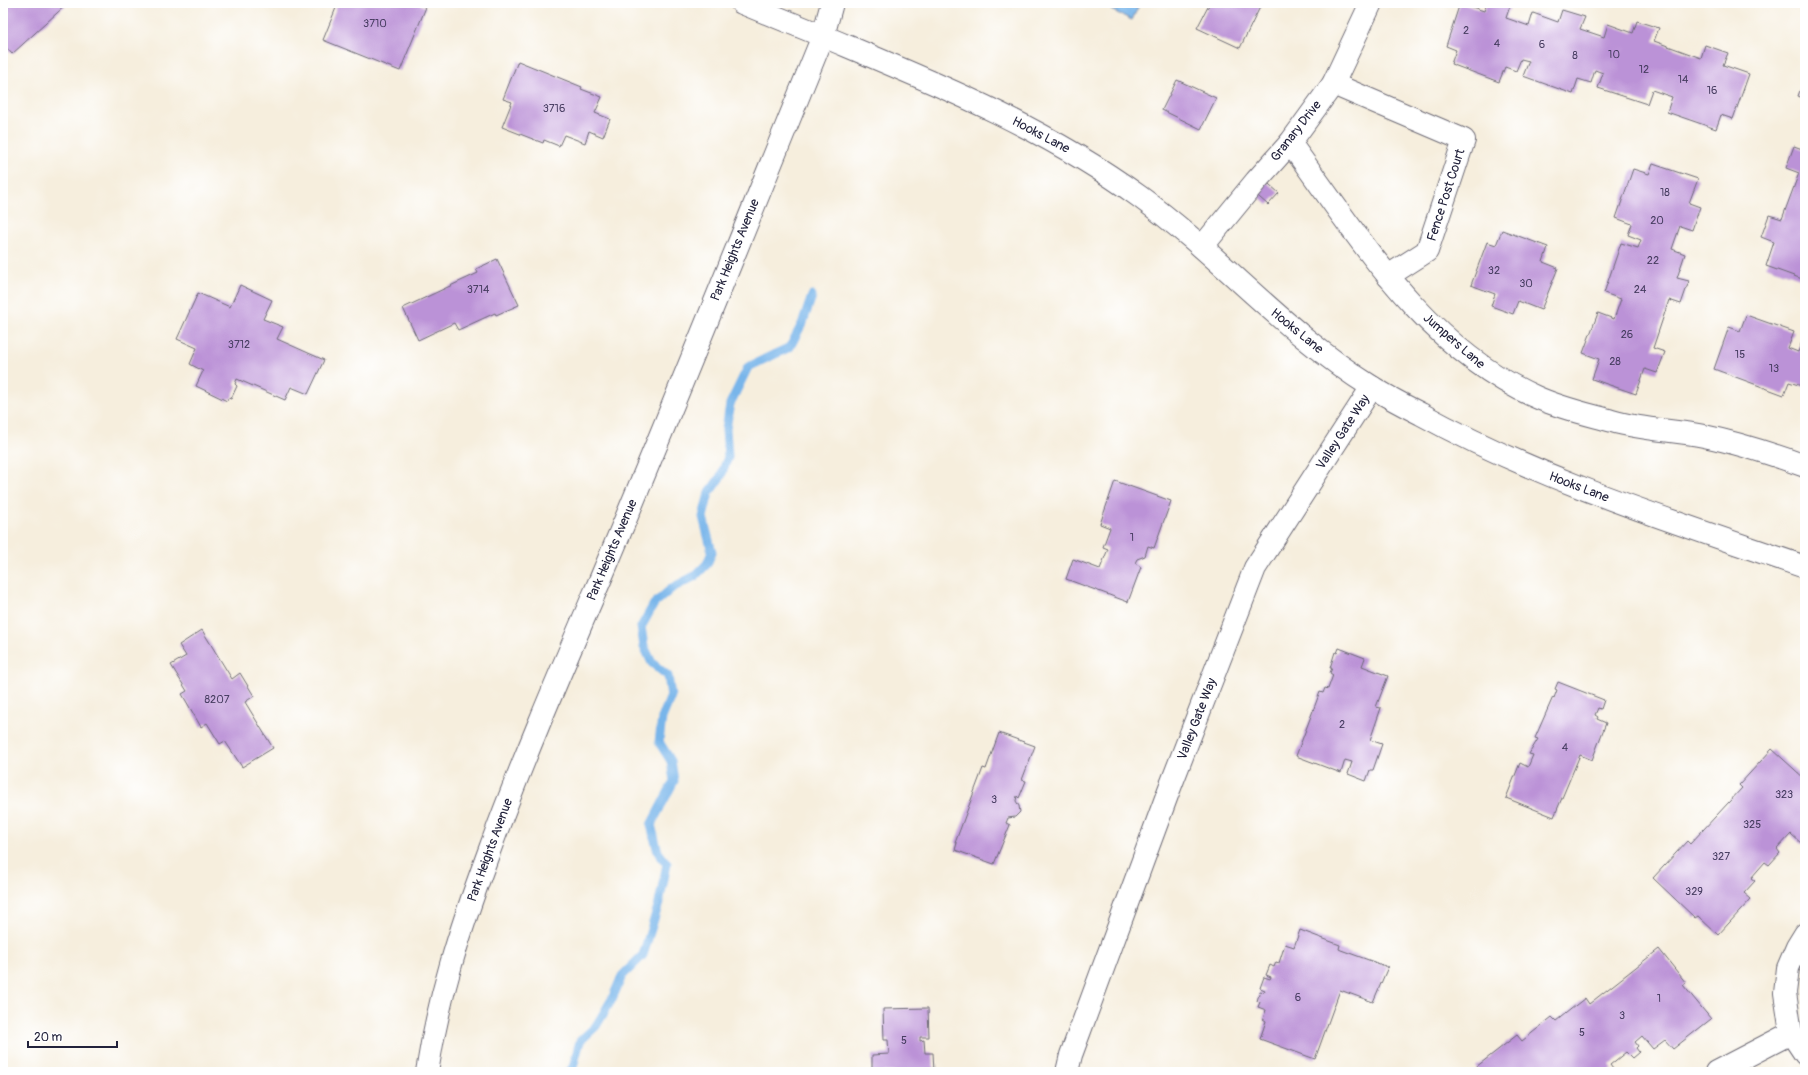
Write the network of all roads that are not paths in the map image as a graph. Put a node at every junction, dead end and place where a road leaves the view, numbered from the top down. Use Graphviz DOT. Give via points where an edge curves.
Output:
graph roads {
  1 [pos="742,3"];
  2 [pos="832,3"];
  3 [pos="844,3"];
  4 [pos="1371,3"];
  5 [pos="823,36"];
  6 [pos="1333,84"];
  7 [pos="1290,143"];
  8 [pos="1202,247"];
  9 [pos="1388,276"];
  10 [pos="1372,387"];
  11 [pos="1805,466"];
  12 [pos="1805,567"];
  13 [pos="1805,934"];
  14 [pos="1791,1033"];
  15 [pos="1805,1054"];
  16 [pos="427,1072"];
  17 [pos="1067,1072"];
  18 [pos="1716,1072"];
  1 -- 5 [label="street, Hooks Lane"];
  2 -- 5 [label="street, Park Heights Avenue"];
  3 -- 5 [label="street, Park Heights Avenue"];
  4 -- 6 [label="street, Granary Drive"];
  5 -- 8 [label="street, Hooks Lane" via="949,89 1033,129 1094,164 1143,199"];
  5 -- 16 [label="street, Park Heights Avenue" via="514,783 445,979"];
  6 -- 7 [label="street, Granary Drive"];
  6 -- 9 [label="street, Fence Post Court" via="1464,140 1427,251"];
  7 -- 8 [label="street, Granary Drive" via="1256,180"];
  7 -- 9 [label="street, Jumpers Lane"];
  8 -- 10 [label="street, Hooks Lane" via="1248,291 1309,342"];
  9 -- 11 [label="street, Jumpers Lane" via="1465,354 1496,376 1537,398 1614,422 1704,436"];
  10 -- 12 [label="street, Hooks Lane" via="1438,424 1515,462 1612,500"];
  10 -- 17 [label="street, Valley Gate Way" via="1255,568 1166,797"];
  13 -- 14 [label="street" via="1788,968 1785,993"];
  14 -- 15 [label="street"];
  14 -- 18 [label="street"];
}
